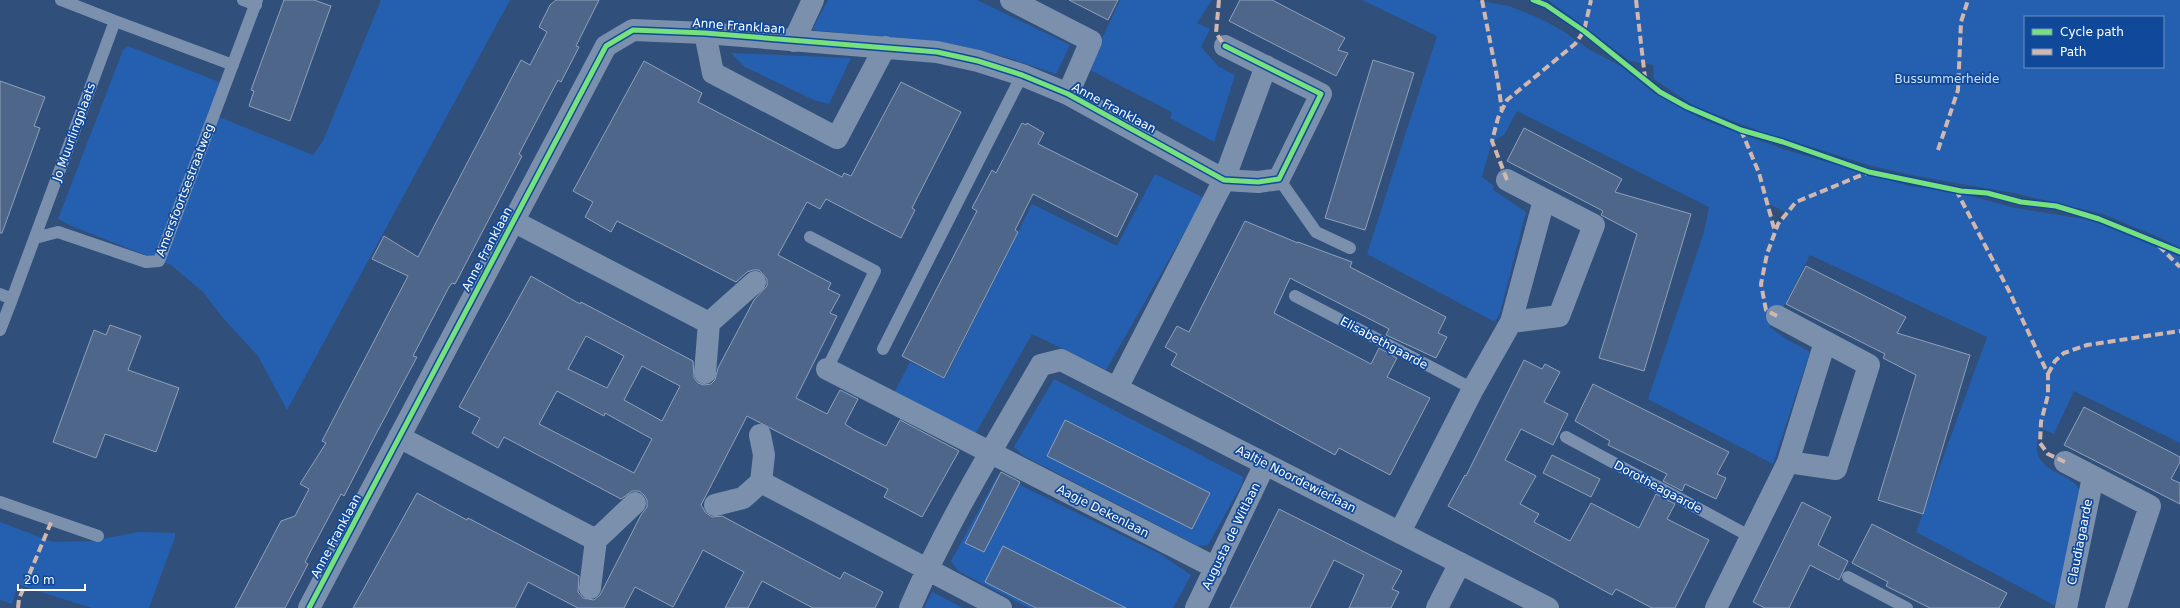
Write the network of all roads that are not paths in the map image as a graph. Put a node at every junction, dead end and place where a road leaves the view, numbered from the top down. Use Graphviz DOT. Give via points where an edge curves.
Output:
graph roads {
  1 [pos="61,0"];
  2 [pos="243,0"];
  3 [pos="813,0"];
  4 [pos="1011,0"];
  5 [pos="257,2"];
  6 [pos="115,21"];
  7 [pos="705,33"];
  8 [pos="794,41"];
  9 [pos="885,46"];
  10 [pos="1225,46"];
  11 [pos="233,65"];
  12 [pos="1266,66"];
  13 [pos="1022,75"];
  14 [pos="1068,94"];
  15 [pos="1279,179"];
  16 [pos="1224,180"];
  17 [pos="1507,180"];
  18 [pos="1544,200"];
  19 [pos="512,221"];
  20 [pos="810,237"];
  21 [pos="35,238"];
  22 [pos="1350,248"];
  23 [pos="755,282"];
  24 [pos="0,294"];
  25 [pos="1295,296"];
  26 [pos="12,299"];
  27 [pos="1777,316"];
  28 [pos="1510,322"];
  29 [pos="708,323"];
  30 [pos="0,330"];
  31 [pos="1825,342"];
  32 [pos="883,348"];
  33 [pos="827,370"];
  34 [pos="705,373"];
  35 [pos="1118,388"];
  36 [pos="1473,390"];
  37 [pos="760,434"];
  38 [pos="399,437"];
  39 [pos="1566,437"];
  40 [pos="990,454"];
  41 [pos="1788,462"];
  42 [pos="2065,462"];
  43 [pos="1265,464"];
  44 [pos="2093,477"];
  45 [pos="761,482"];
  46 [pos="0,502"];
  47 [pos="635,503"];
  48 [pos="715,505"];
  49 [pos="1400,532"];
  50 [pos="98,536"];
  51 [pos="1751,537"];
  52 [pos="596,540"];
  53 [pos="1460,563"];
  54 [pos="1216,568"];
  55 [pos="926,570"];
  56 [pos="1848,577"];
  57 [pos="590,588"];
  58 [pos="309,608"];
  59 [pos="910,608"];
  60 [pos="1001,608"];
  61 [pos="1196,608"];
  62 [pos="1437,608"];
  63 [pos="1548,608"];
  64 [pos="1716,608"];
  65 [pos="1907,608"];
  66 [pos="2071,608"];
  67 [pos="2116,608"];
  1 -- 6 [label="lane"];
  2 -- 5 [label="lane"];
  3 -- 8 [label="street, Anne Franklaan"];
  4 -- 14 [label="street, Anne Franklaan" via="1090,40"];
  5 -- 11 [label="lane, Amersfoortsestraatweg"];
  6 -- 11 [label="lane"];
  6 -- 21 [label="lane, Jo Muurlingplaats"];
  7 -- 8 [label="street, Anne Franklaan"];
  7 -- 9 [label="street, Anne Franklaan" via="713,73 837,138"];
  7 -- 19 [label="street, Anne Franklaan" via="633,30 606,46"];
  8 -- 9 [label="street, Anne Franklaan"];
  9 -- 13 [label="street, Anne Franklaan" via="937,52"];
  10 -- 12 [label="street"];
  11 -- 21 [label="lane, Amersfoortsestraatweg" via="159,260 146,262 58,232"];
  12 -- 15 [label="street" via="1320,94"];
  12 -- 16 [label="street"];
  13 -- 14 [label="street, Anne Franklaan"];
  13 -- 32 [label="lane"];
  14 -- 16 [label="street, Anne Franklaan"];
  15 -- 16 [label="street, Anne Franklaan" via="1258,182"];
  15 -- 22 [label="lane" via="1316,232"];
  16 -- 35 [label="street"];
  17 -- 18 [label="street"];
  18 -- 28 [label="street"];
  18 -- 28 [label="street" via="1594,225 1559,316"];
  19 -- 29 [label="street, Anne Franklaan"];
  19 -- 38 [label="street, Anne Franklaan"];
  20 -- 33 [label="lane" via="875,271"];
  21 -- 26 [label="lane, Jo Muurlingplaats"];
  23 -- 29 [label="street"];
  24 -- 26 [label="lane"];
  25 -- 36 [label="lane, Elisabethgaarde"];
  26 -- 30 [label="lane, Jo Muurlingplaats"];
  27 -- 31 [label="street"];
  28 -- 36 [label="street"];
  29 -- 34 [label="street"];
  31 -- 41 [label="street"];
  31 -- 41 [label="street" via="1869,365 1836,469"];
  33 -- 40 [label="street, Aagje Dekenlaan"];
  35 -- 40 [label="street, Aaltje Noordewierlaan" via="1061,360 1041,365"];
  35 -- 43 [label="street, Aaltje Noordewierlaan"];
  36 -- 49 [label="street"];
  37 -- 45 [label="street" via="764,455"];
  38 -- 52 [label="street"];
  38 -- 58 [label="street, Anne Franklaan"];
  39 -- 51 [label="lane, Dorotheagaarde"];
  40 -- 54 [label="street, Aagje Dekenlaan"];
  40 -- 55 [label="street"];
  41 -- 51 [label="street"];
  42 -- 44 [label="street"];
  43 -- 49 [label="street, Aaltje Noordewierlaan"];
  43 -- 54 [label="street, Augusta de Witlaan"];
  44 -- 66 [label="street, Claudiagaarde"];
  44 -- 67 [label="street" via="2150,506"];
  45 -- 48 [label="street" via="743,498"];
  45 -- 55 [label="street"];
  46 -- 50 [label="lane"];
  47 -- 52 [label="street"];
  49 -- 53 [label="street, Aaltje Noordewierlaan"];
  51 -- 64 [label="street"];
  52 -- 57 [label="street"];
  53 -- 62 [label="street"];
  53 -- 63 [label="street, Aaltje Noordewierlaan"];
  54 -- 61 [label="street, Augusta de Witlaan"];
  55 -- 59 [label="street"];
  55 -- 60 [label="street"];
  56 -- 65 [label="lane"];
}
